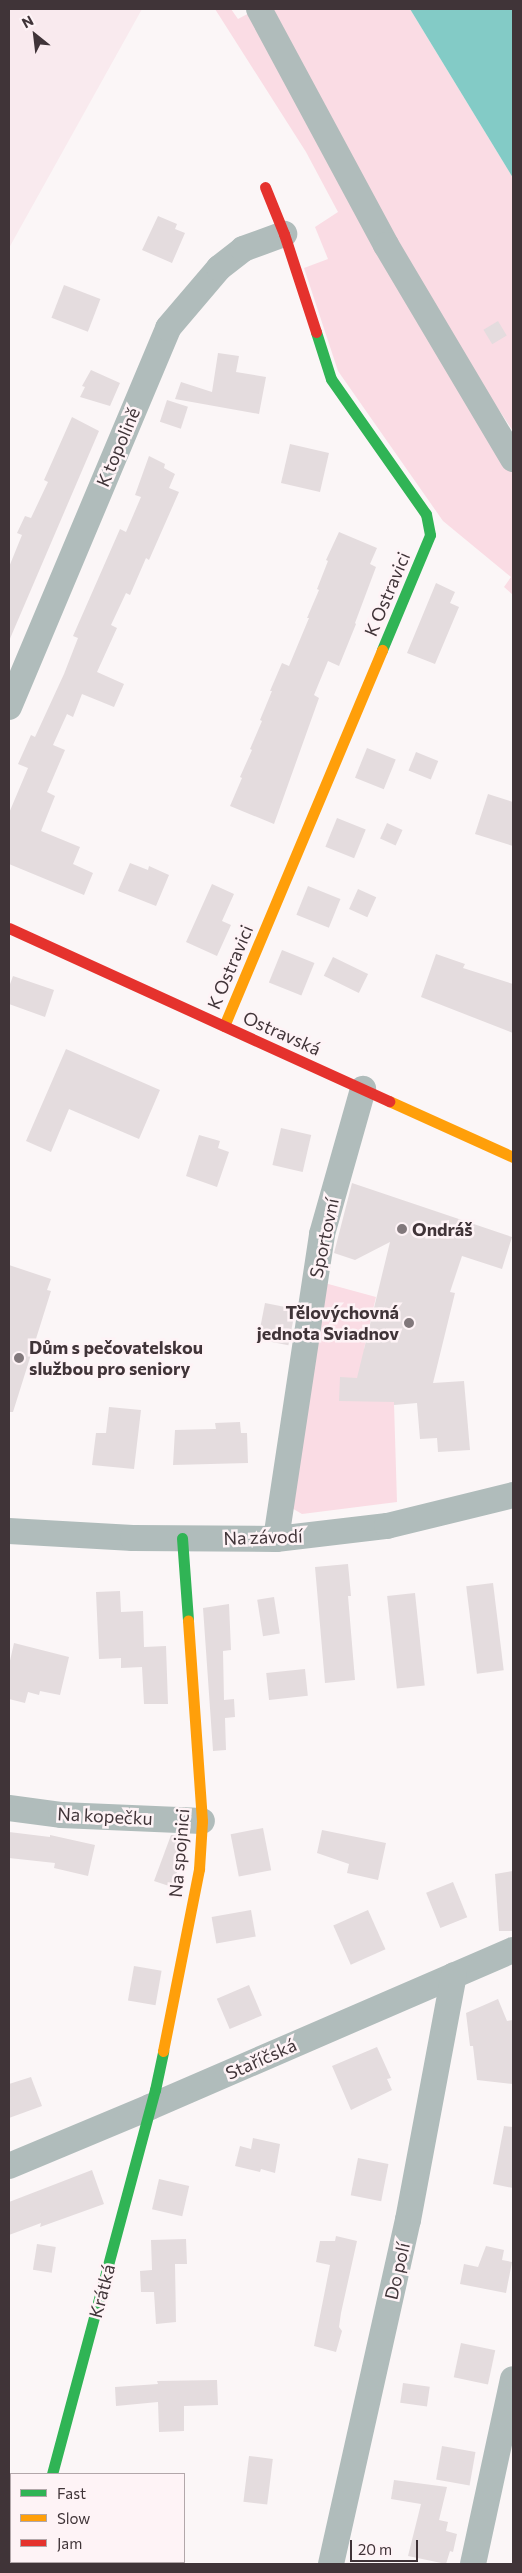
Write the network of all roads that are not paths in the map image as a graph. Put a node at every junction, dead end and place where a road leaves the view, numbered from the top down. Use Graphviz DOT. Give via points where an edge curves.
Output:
graph roads {
  1 [pos="259,9"];
  2 [pos="265,187"];
  3 [pos="284,234"];
  4 [pos="513,459"];
  5 [pos="9,707"];
  6 [pos="9,928"];
  7 [pos="224,1026"];
  8 [pos="363,1089"];
  9 [pos="513,1157"];
  10 [pos="513,1495"];
  11 [pos="9,1531"];
  12 [pos="182,1538"];
  13 [pos="276,1539"];
  14 [pos="9,1808"];
  15 [pos="202,1821"];
  16 [pos="513,1950"];
  17 [pos="454,1975"];
  18 [pos="150,2107"];
  19 [pos="9,2166"];
  20 [pos="513,2379"];
  21 [pos="52,2473"];
  22 [pos="331,2564"];
  23 [pos="473,2564"];
  1 -- 4 [label="street" via="386,245"];
  2 -- 3 [label="street, K Ostravici"];
  3 -- 5 [label="street, K topolině" via="243,249 218,268 168,328"];
  3 -- 7 [label="street, K Ostravici" via="331,379 426,514 430,535"];
  6 -- 7 [label="street, Ostravská"];
  7 -- 8 [label="street, Ostravská"];
  8 -- 9 [label="street, Ostravská"];
  8 -- 13 [label="street, Sportovní" via="322,1234"];
  10 -- 13 [label="street, Na závodí" via="387,1526"];
  11 -- 12 [label="street, Na závodí"];
  12 -- 13 [label="street, Na závodí"];
  12 -- 15 [label="street, Na spojnici"];
  14 -- 15 [label="street, Na kopečku" via="61,1815"];
  15 -- 18 [label="street, Na spojnici" via="187,1933"];
  16 -- 17 [label="street, Staříčská"];
  17 -- 18 [label="street, Staříčská"];
  17 -- 22 [label="street, Do polí" via="408,2220"];
  18 -- 19 [label="street, Staříčská"];
  18 -- 21 [label="street, Krátká"];
  20 -- 23 [label="street"];
}
